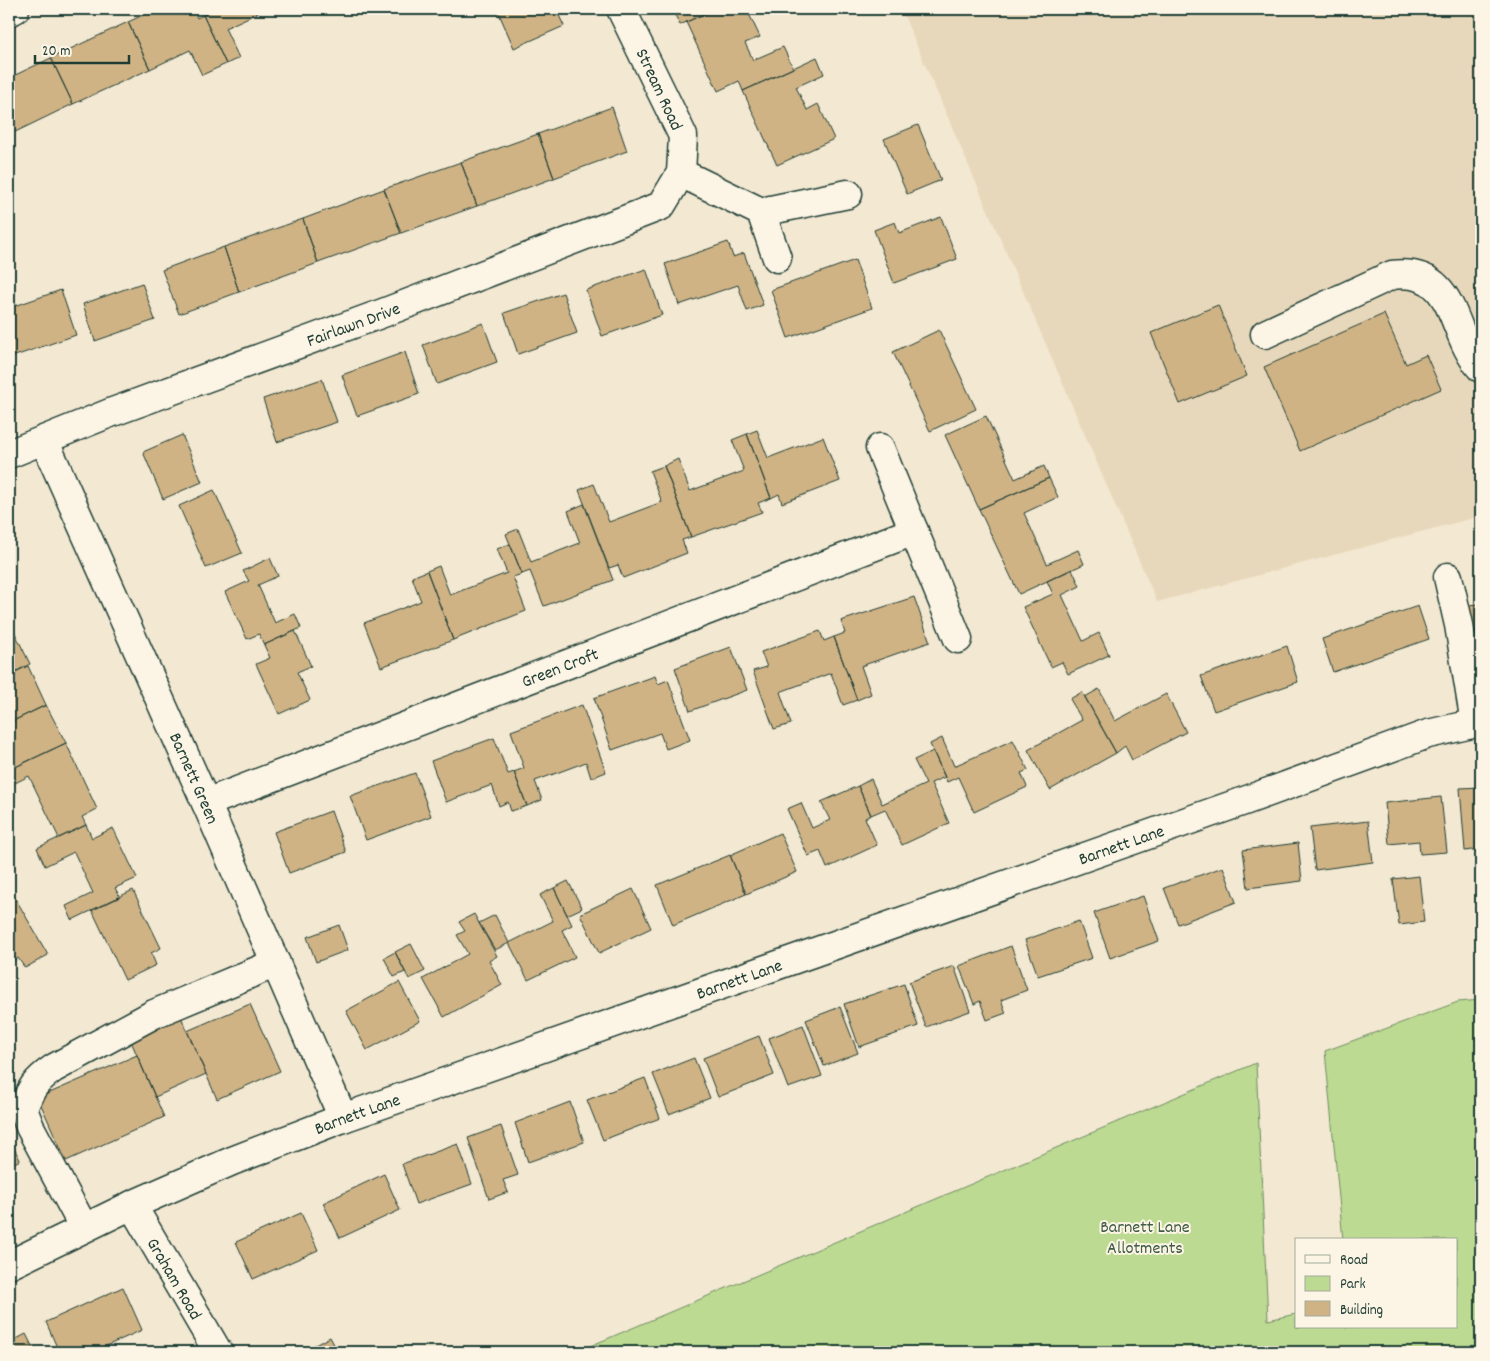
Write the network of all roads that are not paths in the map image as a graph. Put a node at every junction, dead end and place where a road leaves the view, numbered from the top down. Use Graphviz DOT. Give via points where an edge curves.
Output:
graph roads {
  1 [pos="15,9"];
  2 [pos="621,9"];
  3 [pos="9,12"];
  4 [pos="680,173"];
  5 [pos="848,194"];
  6 [pos="761,212"];
  7 [pos="777,258"];
  8 [pos="1265,334"];
  9 [pos="1481,368"];
  10 [pos="44,440"];
  11 [pos="880,448"];
  12 [pos="9,454"];
  13 [pos="914,531"];
  14 [pos="1448,577"];
  15 [pos="958,639"];
  16 [pos="1478,723"];
  17 [pos="206,803"];
  18 [pos="276,964"];
  19 [pos="343,1118"];
  20 [pos="132,1205"];
  21 [pos="84,1228"];
  22 [pos="9,1264"];
  23 [pos="218,1352"];
  1 -- 3 [label="street"];
  2 -- 4 [label="street, Stream Road" via="683,136"];
  4 -- 6 [label="street"];
  4 -- 10 [label="street, Fairlawn Drive" via="661,206"];
  5 -- 6 [label="street"];
  6 -- 7 [label="street"];
  8 -- 9 [label="street" via="1392,275 1406,274 1423,278 1448,299 1470,354"];
  10 -- 12 [label="street, Fairlawn Drive"];
  10 -- 17 [label="street, Barnett Green"];
  11 -- 13 [label="street"];
  13 -- 15 [label="street"];
  13 -- 17 [label="street, Green Croft"];
  14 -- 16 [label="street"];
  16 -- 19 [label="street, Barnett Lane" via="1428,734"];
  17 -- 18 [label="street, Barnett Green"];
  18 -- 19 [label="street, Barnett Green"];
  18 -- 21 [label="street" via="154,1014 54,1068 30,1089 23,1108 30,1127"];
  19 -- 20 [label="street, Barnett Lane" via="232,1161"];
  20 -- 21 [label="street, Barnett Lane"];
  20 -- 23 [label="street, Graham Road"];
  21 -- 22 [label="street, Barnett Lane"];
}
